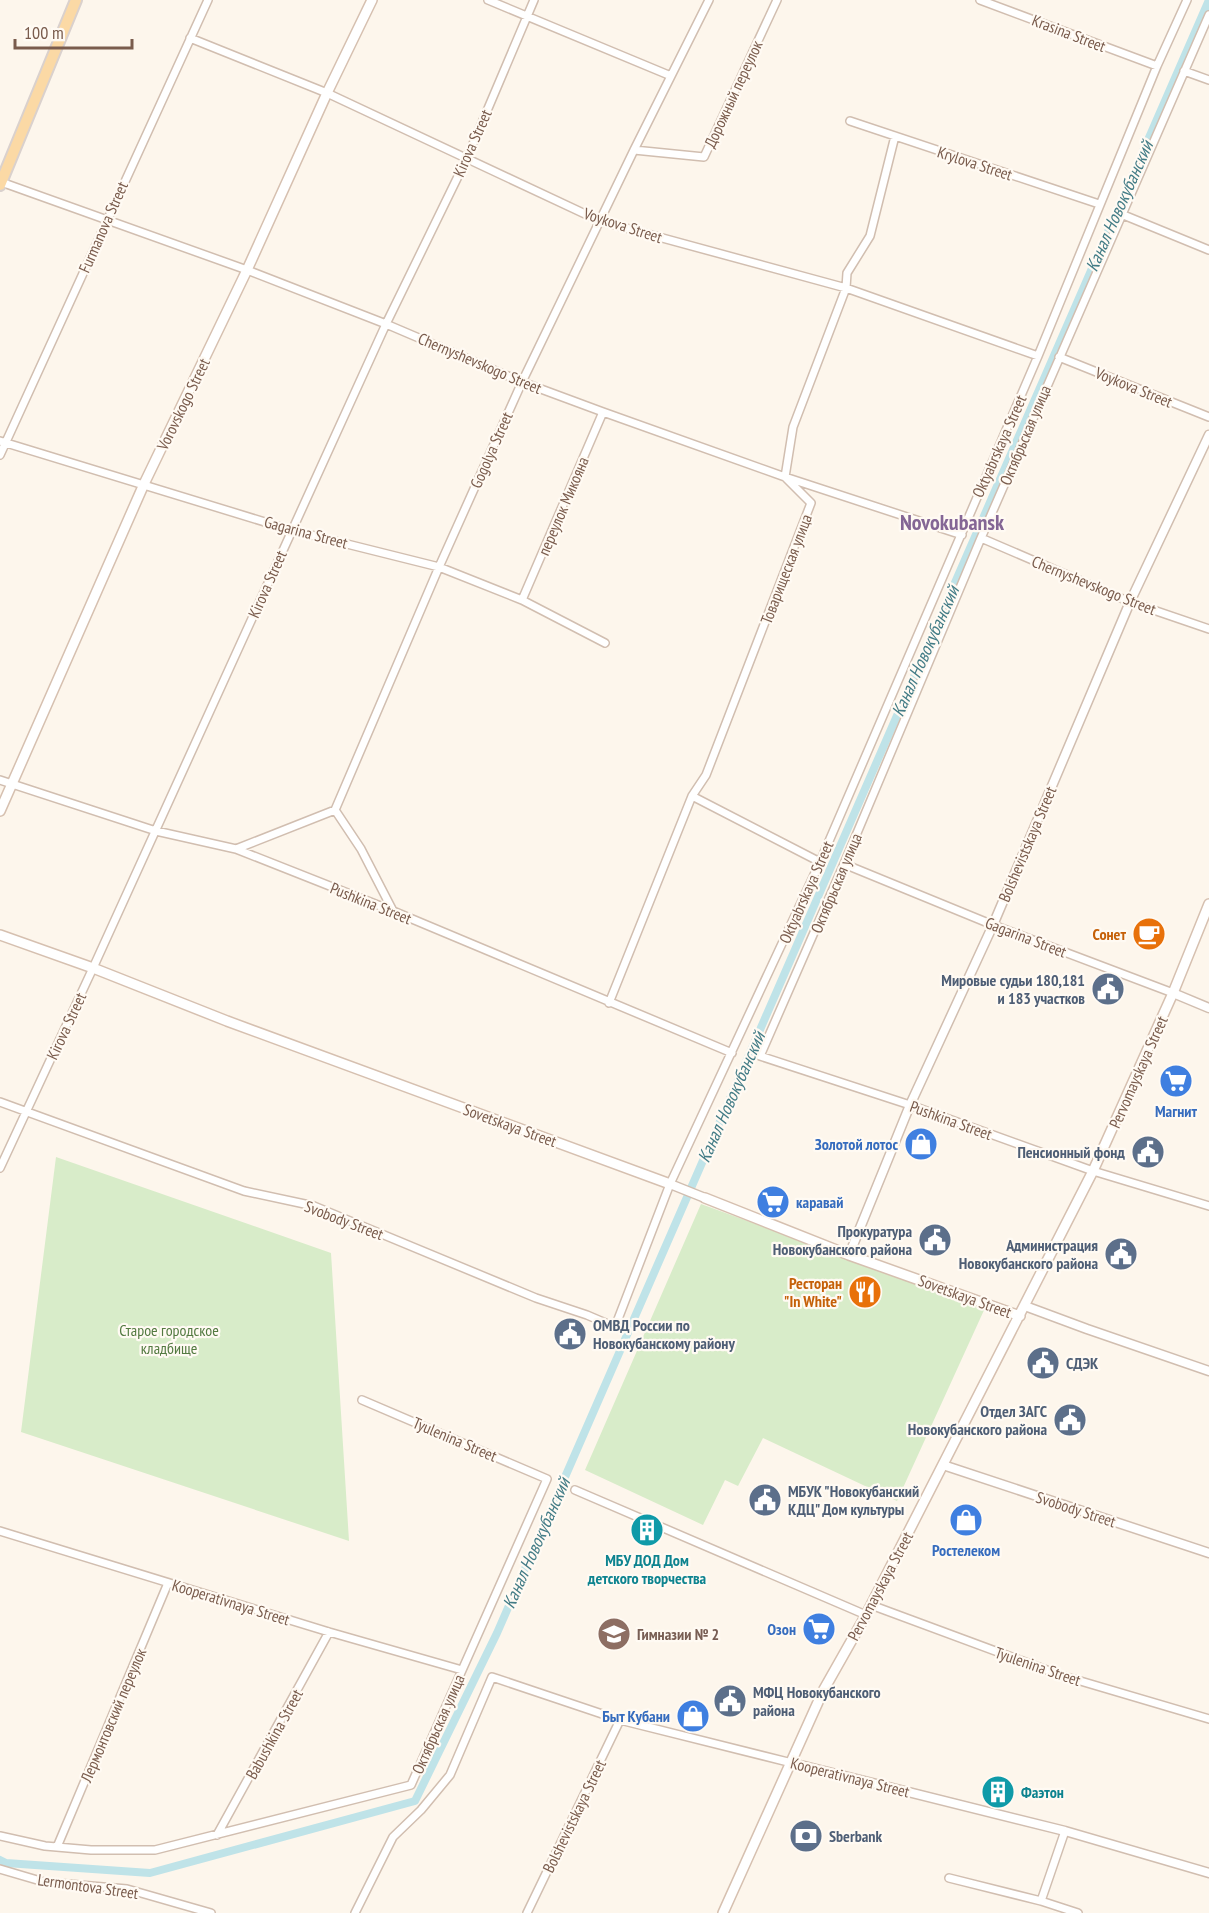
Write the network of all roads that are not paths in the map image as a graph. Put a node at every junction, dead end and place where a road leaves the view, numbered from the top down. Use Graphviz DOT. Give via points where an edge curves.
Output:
graph roads {
  1 [pos="76,0"];
  2 [pos="208,0"];
  3 [pos="372,0"];
  4 [pos="488,0"];
  5 [pos="534,0"];
  6 [pos="709,0"];
  7 [pos="777,0"];
  8 [pos="980,0"];
  9 [pos="1187,0"];
  10 [pos="1209,15"];
  11 [pos="526,16"];
  12 [pos="190,38"];
  13 [pos="1157,66"];
  14 [pos="1184,71"];
  15 [pos="671,76"];
  16 [pos="1209,80"];
  17 [pos="327,93"];
  18 [pos="850,121"];
  19 [pos="895,136"];
  20 [pos="634,150"];
  21 [pos="467,158"];
  22 [pos="1,184"];
  23 [pos="1100,204"];
  24 [pos="1121,214"];
  25 [pos="106,221"];
  26 [pos="600,221"];
  27 [pos="1209,250"];
  28 [pos="247,270"];
  29 [pos="846,288"];
  30 [pos="386,324"];
  31 [pos="1038,356"];
  32 [pos="1059,357"];
  33 [pos="522,382"];
  34 [pos="603,412"];
  35 [pos="1209,417"];
  36 [pos="1209,435"];
  37 [pos="3,442"];
  38 [pos="0,455"];
  39 [pos="785,477"];
  40 [pos="144,484"];
  41 [pos="291,530"];
  42 [pos="961,534"];
  43 [pos="981,538"];
  44 [pos="439,567"];
  45 [pos="522,600"];
  46 [pos="1130,602"];
  47 [pos="1209,629"];
  48 [pos="605,643"];
  49 [pos="0,780"];
  50 [pos="12,784"];
  51 [pos="692,795"];
  52 [pos="335,810"];
  53 [pos="0,811"];
  54 [pos="156,831"];
  55 [pos="236,849"];
  56 [pos="820,862"];
  57 [pos="844,864"];
  58 [pos="1209,904"];
  59 [pos="393,911"];
  60 [pos="993,925"];
  61 [pos="0,934"];
  62 [pos="93,968"];
  63 [pos="1173,993"];
  64 [pos="609,1003"];
  65 [pos="1209,1008"];
  66 [pos="732,1053"];
  67 [pos="760,1056"];
  68 [pos="0,1102"];
  69 [pos="910,1105"];
  70 [pos="27,1112"];
  71 [pos="0,1168"];
  72 [pos="1093,1171"];
  73 [pos="670,1184"];
  74 [pos="705,1198"];
  75 [pos="1209,1206"];
  76 [pos="849,1255"];
  77 [pos="1026,1306"];
  78 [pos="1020,1316"];
  79 [pos="1209,1371"];
  80 [pos="362,1400"];
  81 [pos="944,1465"];
  82 [pos="547,1479"];
  83 [pos="575,1491"];
  84 [pos="0,1531"];
  85 [pos="1209,1553"];
  86 [pos="168,1583"];
  87 [pos="871,1605"];
  88 [pos="866,1615"];
  89 [pos="329,1632"];
  90 [pos="462,1670"];
  91 [pos="1209,1719"];
  92 [pos="620,1720"];
  93 [pos="792,1763"];
  94 [pos="1065,1831"];
  95 [pos="217,1835"];
  96 [pos="0,1836"];
  97 [pos="57,1847"];
  98 [pos="0,1869"];
  99 [pos="1209,1873"];
  100 [pos="949,1878"];
  101 [pos="1041,1901"];
  102 [pos="180,1909"];
  103 [pos="211,1913"];
  104 [pos="355,1913"];
  105 [pos="527,1913"];
  106 [pos="723,1913"];
  107 [pos="1078,1913"];
  1 -- 22 [label="main road"];
  2 -- 12 [label="street, Furmanova Street"];
  3 -- 17 [label="main road, Vorovskogo Street"];
  4 -- 11 [label="street"];
  5 -- 11 [label="street, Kirova Street"];
  6 -- 15 [label="street, Gogolya Street"];
  7 -- 20 [label="street, Дорожный переулок" via="704,157"];
  8 -- 13 [label="street, Krasina Street"];
  9 -- 13 [label="street, Oktyabrskaya Street"];
  10 -- 14 [label="street, Октябрьская улица"];
  11 -- 15 [label="street"];
  11 -- 21 [label="street, Kirova Street"];
  12 -- 17 [label="street, Voykova Street"];
  12 -- 25 [label="street, Furmanova Street"];
  13 -- 23 [label="street, Oktyabrskaya Street"];
  14 -- 16 [label="street"];
  14 -- 24 [label="street, Октябрьская улица"];
  15 -- 20 [label="street, Gogolya Street"];
  17 -- 21 [label="street, Voykova Street"];
  17 -- 28 [label="main road, Vorovskogo Street"];
  18 -- 19 [label="street, Krylova Street"];
  19 -- 23 [label="street, Krylova Street"];
  19 -- 29 [label="street" via="870,236 847,273"];
  20 -- 26 [label="street, Gogolya Street"];
  21 -- 26 [label="street, Voykova Street"];
  21 -- 30 [label="street, Kirova Street"];
  22 -- 25 [label="street, Chernyshevskogo Street"];
  23 -- 31 [label="street, Oktyabrskaya Street"];
  24 -- 27 [label="street"];
  24 -- 32 [label="street, Октябрьская улица"];
  25 -- 28 [label="street, Chernyshevskogo Street"];
  25 -- 37 [label="street, Furmanova Street"];
  26 -- 29 [label="street, Voykova Street"];
  26 -- 33 [label="street, Gogolya Street"];
  28 -- 30 [label="street, Chernyshevskogo Street"];
  28 -- 40 [label="main road, Vorovskogo Street"];
  29 -- 31 [label="street, Voykova Street"];
  29 -- 39 [label="street" via="793,427"];
  30 -- 33 [label="street, Chernyshevskogo Street"];
  30 -- 41 [label="street, Kirova Street"];
  31 -- 42 [label="street, Oktyabrskaya Street"];
  32 -- 35 [label="street, Voykova Street"];
  32 -- 43 [label="street, Октябрьская улица"];
  33 -- 34 [label="street, Chernyshevskogo Street"];
  33 -- 44 [label="street, Gogolya Street"];
  34 -- 39 [label="street, Chernyshevskogo Street"];
  34 -- 45 [label="street, переулок Микояна"];
  36 -- 46 [label="street, Bolshevistskaya Street"];
  37 -- 38 [label="street, Furmanova Street"];
  37 -- 40 [label="street, Gagarina Street"];
  39 -- 42 [label="street, Chernyshevskogo Street"];
  39 -- 51 [label="street, Товарищеская улица" via="811,503 706,775"];
  40 -- 41 [label="street, Gagarina Street"];
  40 -- 50 [label="main road, Vorovskogo Street"];
  41 -- 44 [label="street, Gagarina Street"];
  41 -- 54 [label="street, Kirova Street"];
  42 -- 56 [label="street, Oktyabrskaya Street"];
  43 -- 46 [label="street, Chernyshevskogo Street"];
  43 -- 57 [label="street, Октябрьская улица"];
  44 -- 45 [label="street, Gagarina Street"];
  44 -- 52 [label="street, Gogolya Street"];
  45 -- 48 [label="street, Gagarina Street"];
  46 -- 47 [label="street, Chernyshevskogo Street"];
  46 -- 60 [label="street, Bolshevistskaya Street"];
  49 -- 50 [label="street, Pushkina Street"];
  50 -- 53 [label="main road, Vorovskogo Street"];
  50 -- 54 [label="street, Pushkina Street"];
  51 -- 56 [label="street"];
  51 -- 64 [label="street, Товарищеская улица"];
  52 -- 55 [label="street"];
  52 -- 59 [label="street" via="361,849"];
  54 -- 55 [label="street, Pushkina Street"];
  54 -- 62 [label="street, Kirova Street"];
  55 -- 59 [label="street, Pushkina Street"];
  56 -- 66 [label="street, Oktyabrskaya Street"];
  57 -- 60 [label="street, Gagarina Street"];
  57 -- 67 [label="street, Октябрьская улица"];
  58 -- 63 [label="main road, Pervomayskaya Street"];
  59 -- 64 [label="street, Pushkina Street"];
  60 -- 63 [label="street, Gagarina Street"];
  60 -- 69 [label="street, Bolshevistskaya Street"];
  61 -- 62 [label="main road, Sovetskaya Street"];
  62 -- 70 [label="street, Kirova Street"];
  62 -- 73 [label="main road, Sovetskaya Street"];
  63 -- 65 [label="street, Gagarina Street"];
  63 -- 72 [label="main road, Pervomayskaya Street"];
  64 -- 66 [label="street, Pushkina Street"];
  66 -- 73 [label="street, Oktyabrskaya Street"];
  67 -- 69 [label="street, Pushkina Street"];
  68 -- 70 [label="street, Svobody Street"];
  69 -- 72 [label="street, Pushkina Street"];
  69 -- 76 [label="street, Bolshevistskaya Street"];
  70 -- 71 [label="street, Kirova Street"];
  70 -- 73 [label="street, Svobody Street" via="244,1191 314,1206 615,1327"];
  72 -- 75 [label="street, Pushkina Street"];
  72 -- 77 [label="main road, Pervomayskaya Street"];
  73 -- 74 [label="street, Sovetskaya Street"];
  74 -- 76 [label="main road, Sovetskaya Street"];
  76 -- 78 [label="main road, Sovetskaya Street"];
  77 -- 78 [label="main road, Pervomayskaya Street"];
  77 -- 79 [label="street, Sovetskaya Street"];
  78 -- 81 [label="main road, Pervomayskaya Street"];
  80 -- 82 [label="street, Tyulenina Street"];
  81 -- 85 [label="street, Svobody Street"];
  81 -- 87 [label="main road, Pervomayskaya Street"];
  82 -- 90 [label="street, Октябрьская улица"];
  83 -- 88 [label="street"];
  84 -- 86 [label="street, Kooperativnaya Street"];
  86 -- 89 [label="street, Kooperativnaya Street"];
  86 -- 97 [label="street, Лермонтовский переулок"];
  87 -- 88 [label="main road, Pervomayskaya Street"];
  87 -- 91 [label="street, Tyulenina Street" via="1060,1676"];
  88 -- 93 [label="main road, Pervomayskaya Street" via="823,1691"];
  89 -- 90 [label="street, Kooperativnaya Street"];
  89 -- 95 [label="street, Babushkina Street"];
  90 -- 95 [label="street, Октябрьская улица" via="411,1785"];
  92 -- 93 [label="street, Kooperativnaya Street"];
  92 -- 104 [label="street, Kooperativnaya Street" via="492,1677 450,1775 393,1837"];
  92 -- 105 [label="street, Bolshevistskaya Street"];
  93 -- 94 [label="street, Kooperativnaya Street"];
  93 -- 106 [label="main road, Pervomayskaya Street"];
  94 -- 99 [label="street, Kooperativnaya Street"];
  94 -- 101 [label="street"];
  95 -- 97 [label="street" via="155,1850"];
  96 -- 97 [label="street"];
  98 -- 102 [label="street, Lermontova Street" via="44,1882 128,1889"];
  100 -- 101 [label="street"];
  101 -- 107 [label="street"];
  102 -- 103 [label="street, Lermontova Street"];
}
